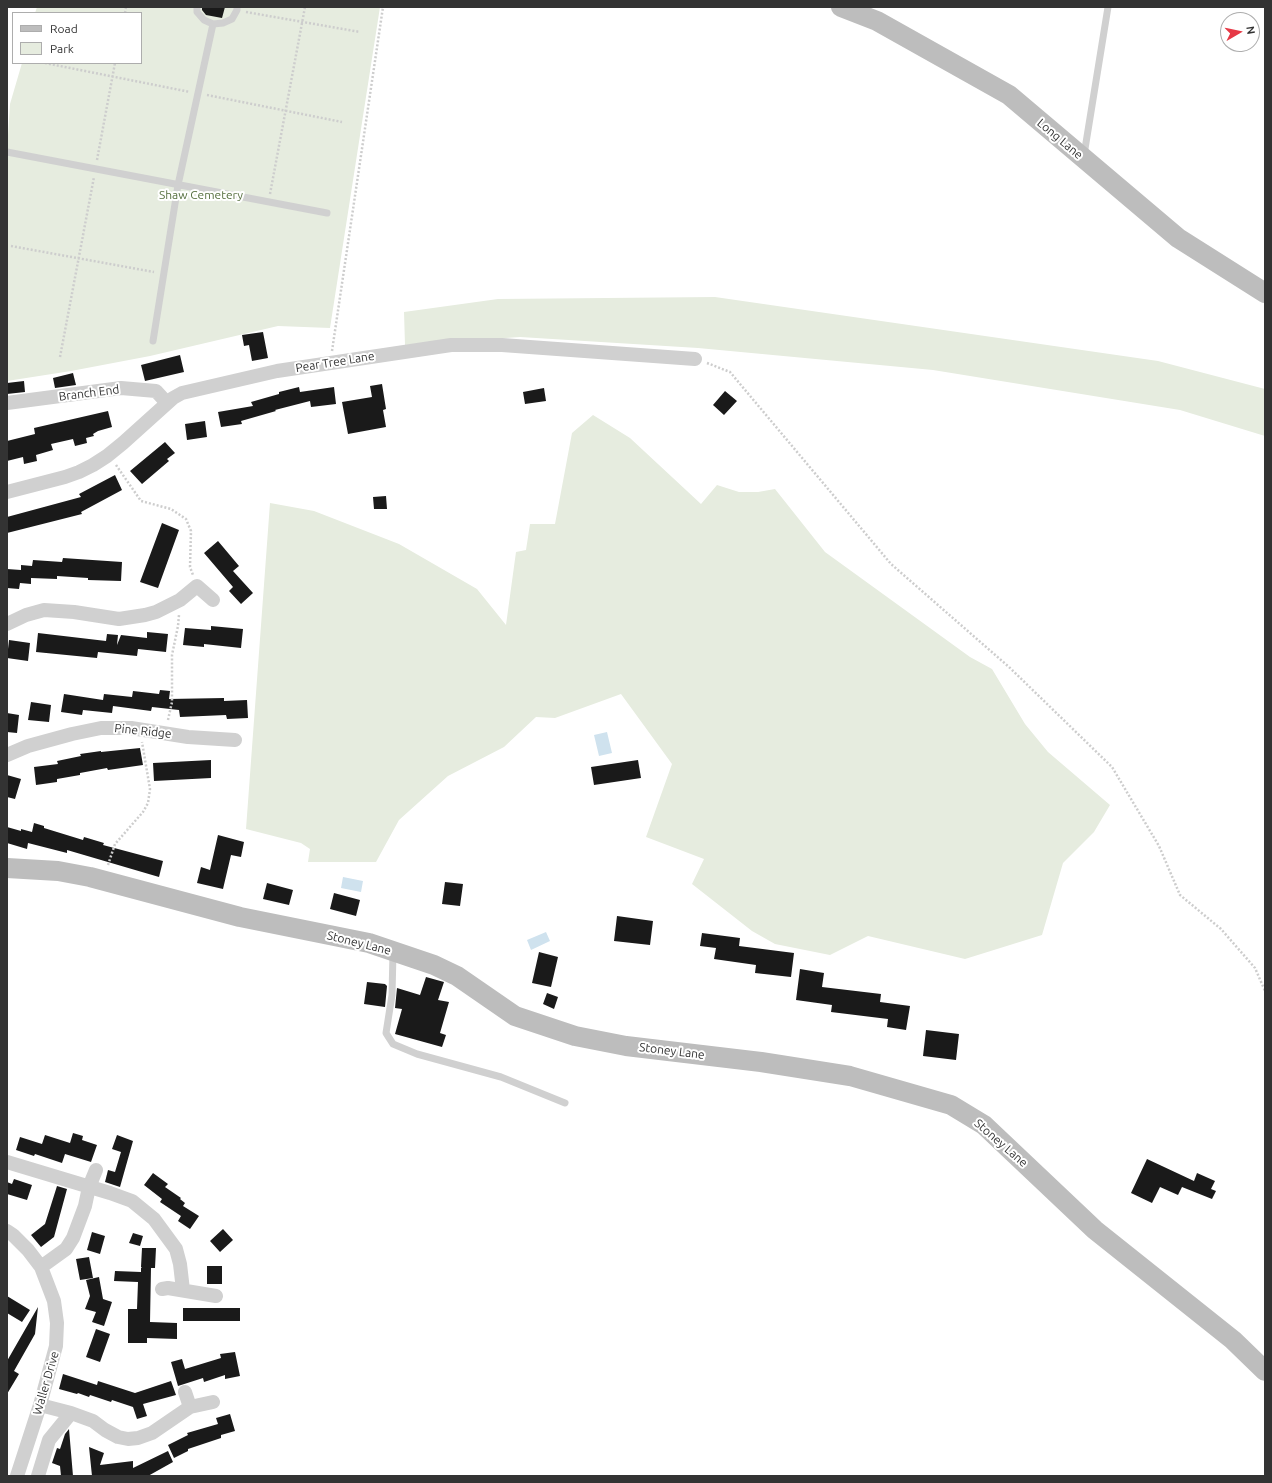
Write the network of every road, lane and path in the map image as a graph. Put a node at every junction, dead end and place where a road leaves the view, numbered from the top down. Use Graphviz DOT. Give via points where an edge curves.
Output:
graph roads {
  1 [pos="197,7"];
  2 [pos="305,7"];
  3 [pos="383,7"];
  4 [pos="841,7"];
  5 [pos="1108,7"];
  6 [pos="237,9"];
  7 [pos="302,21"];
  8 [pos="213,24"];
  9 [pos="360,32"];
  10 [pos="115,64"];
  11 [pos="7,152"];
  12 [pos="1083,158"];
  13 [pos="95,169"];
  14 [pos="178,185"];
  15 [pos="269,202"];
  16 [pos="327,213"];
  17 [pos="11,246"];
  18 [pos="78,259"];
  19 [pos="164,274"];
  20 [pos="1265,293"];
  21 [pos="153,341"];
  22 [pos="60,357"];
  23 [pos="695,359"];
  24 [pos="330,362"];
  25 [pos="7,403"];
  26 [pos="167,403"];
  27 [pos="107,456"];
  28 [pos="7,492"];
  29 [pos="196,586"];
  30 [pos="180,600"];
  31 [pos="213,600"];
  32 [pos="7,624"];
  33 [pos="142,730"];
  34 [pos="163,733"];
  35 [pos="235,740"];
  36 [pos="7,755"];
  37 [pos="7,868"];
  38 [pos="104,882"];
  39 [pos="393,951"];
  40 [pos="1265,991"];
  41 [pos="565,1103"];
  42 [pos="7,1162"];
  43 [pos="96,1170"];
  44 [pos="89,1187"];
  45 [pos="7,1231"];
  46 [pos="41,1267"];
  47 [pos="162,1289"];
  48 [pos="183,1290"];
  49 [pos="216,1296"];
  50 [pos="1265,1371"];
  51 [pos="185,1392"];
  52 [pos="214,1402"];
  53 [pos="40,1405"];
  54 [pos="190,1407"];
  55 [pos="71,1412"];
  56 [pos="18,1476"];
  57 [pos="38,1476"];
  1 -- 8 [label="lane" via="197,12 204,20"];
  2 -- 7 [label="path"];
  3 -- 24 [label="path"];
  4 -- 12 [label="street, Long Lane" via="877,21 1009,95"];
  5 -- 12 [label="lane"];
  6 -- 7 [label="path"];
  6 -- 8 [label="lane" via="232,19"];
  7 -- 9 [label="path"];
  7 -- 15 [label="path"];
  8 -- 14 [label="lane"];
  10 -- 13 [label="path"];
  11 -- 13 [label="lane"];
  12 -- 20 [label="street, Long Lane" via="1178,238"];
  13 -- 14 [label="lane"];
  13 -- 18 [label="path"];
  14 -- 15 [label="lane"];
  14 -- 19 [label="lane"];
  15 -- 16 [label="lane"];
  17 -- 18 [label="path"];
  18 -- 19 [label="path"];
  18 -- 22 [label="path"];
  19 -- 21 [label="lane"];
  23 -- 24 [label="street, Pear Tree Lane" via="502,345 451,345"];
  23 -- 40 [label="path" via="730,372 891,564 1009,667 1112,767 1159,846 1180,895 1221,929 1255,968"];
  24 -- 26 [label="street, Pear Tree Lane" via="208,386 182,393"];
  25 -- 26 [label="street, Branch End" via="121,388 156,391"];
  26 -- 27 [label="street, Pear Tree Lane"];
  27 -- 28 [label="street, Pear Tree Lane" via="80,472"];
  27 -- 29 [label="path" via="141,501 171,509 186,519 191,531 190,567"];
  29 -- 30 [label="street"];
  29 -- 31 [label="street"];
  30 -- 32 [label="street" via="156,612 132,618 44,610"];
  30 -- 34 [label="path" via="172,655 172,702"];
  33 -- 34 [label="street, Pine Ridge"];
  33 -- 36 [label="street, Pine Ridge" via="101,728 28,746"];
  33 -- 38 [label="path" via="150,788 148,803 115,844"];
  34 -- 35 [label="street, Pine Ridge"];
  37 -- 38 [label="street, Stoney Lane" via="58,871"];
  38 -- 39 [label="street, Stoney Lane" via="240,917 369,943"];
  39 -- 41 [label="lane" via="392,995 386,1033 393,1044 417,1054 501,1077"];
  39 -- 50 [label="street, Stoney Lane" via="457,976 515,1016 575,1036 626,1046 761,1062 850,1076 951,1105 984,1125 1095,1230 1233,1340"];
  42 -- 44 [label="street"];
  43 -- 44 [label="street"];
  44 -- 46 [label="street" via="73,1238 66,1249"];
  44 -- 48 [label="street" via="132,1201 154,1219 176,1249"];
  45 -- 46 [label="street, Waller Drive" via="28,1250"];
  46 -- 53 [label="street, Waller Drive" via="54,1301 57,1323 56,1346"];
  47 -- 48 [label="street"];
  48 -- 49 [label="street"];
  51 -- 54 [label="street"];
  52 -- 54 [label="street"];
  53 -- 55 [label="street"];
  53 -- 56 [label="street, Waller Drive"];
  54 -- 55 [label="street" via="152,1433 138,1438 118,1437 93,1421"];
  55 -- 57 [label="street" via="49,1440"];
}
